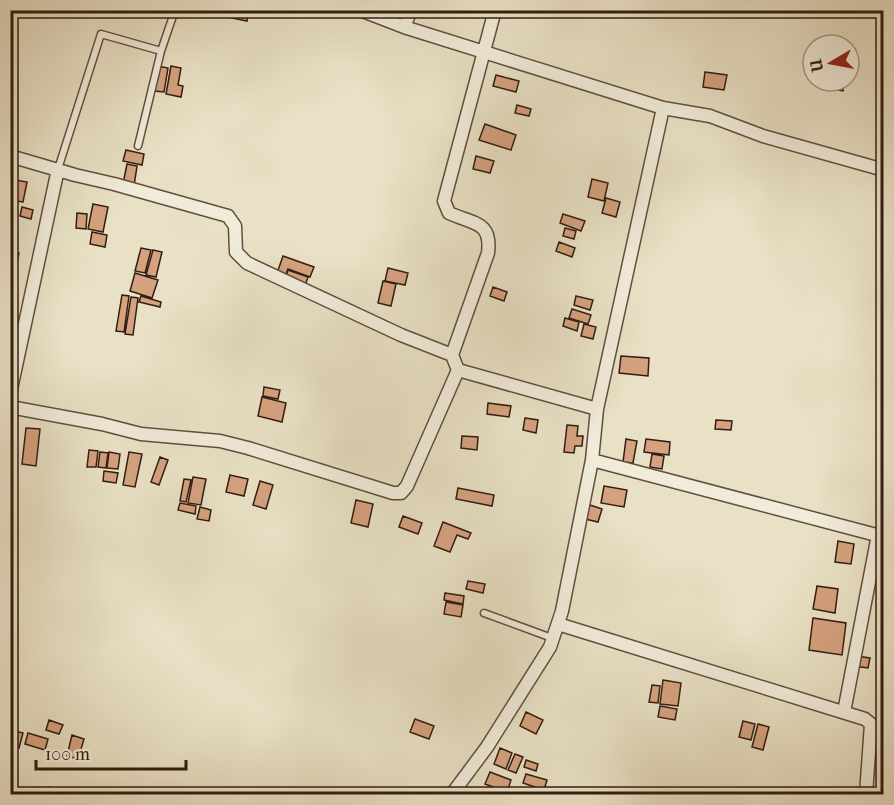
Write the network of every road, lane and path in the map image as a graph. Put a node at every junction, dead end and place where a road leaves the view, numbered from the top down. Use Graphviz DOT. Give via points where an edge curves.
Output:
graph roads {
  1 [pos="175,10"];
  2 [pos="360,10"];
  3 [pos="411,10"];
  4 [pos="495,10"];
  5 [pos="404,27"];
  6 [pos="161,51"];
  7 [pos="484,52"];
  8 [pos="663,108"];
  9 [pos="138,146"];
  10 [pos="10,156"];
  11 [pos="58,170"];
  12 [pos="884,170"];
  13 [pos="452,355"];
  14 [pos="458,370"];
  15 [pos="10,394"];
  16 [pos="10,407"];
  17 [pos="597,409"];
  18 [pos="592,460"];
  19 [pos="881,536"];
  20 [pos="484,613"];
  21 [pos="558,624"];
  22 [pos="553,639"];
  23 [pos="844,712"];
  24 [pos="452,795"];
  25 [pos="866,795"];
  1 -- 6 [label="lane"];
  2 -- 5 [label="street"];
  3 -- 5 [label="street"];
  4 -- 7 [label="street"];
  5 -- 7 [label="street"];
  6 -- 9 [label="lane"];
  6 -- 11 [label="lane" via="101,34"];
  7 -- 8 [label="street"];
  7 -- 13 [label="street" via="444,201 449,213 481,226 490,239"];
  8 -- 12 [label="street" via="710,116 764,136"];
  8 -- 17 [label="street"];
  10 -- 11 [label="street"];
  11 -- 13 [label="street" via="228,216 235,226 236,252 247,263"];
  11 -- 15 [label="street"];
  13 -- 14 [label="street"];
  14 -- 16 [label="street" via="401,493 220,441 141,434"];
  14 -- 17 [label="street"];
  17 -- 18 [label="street"];
  18 -- 19 [label="street"];
  18 -- 21 [label="street"];
  19 -- 23 [label="street"];
  20 -- 22 [label="lane"];
  21 -- 22 [label="street"];
  21 -- 23 [label="street"];
  22 -- 24 [label="street" via="487,747"];
  23 -- 25 [label="street" via="865,718 870,724"];
}
